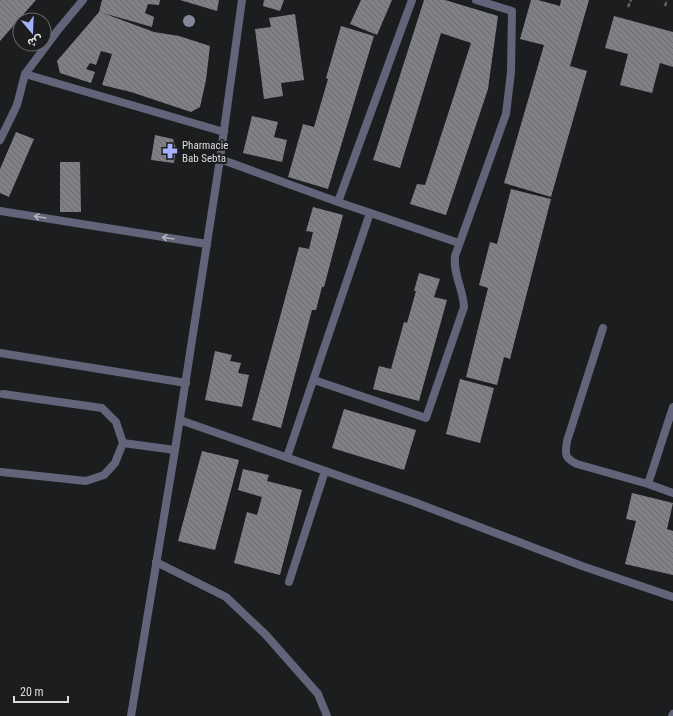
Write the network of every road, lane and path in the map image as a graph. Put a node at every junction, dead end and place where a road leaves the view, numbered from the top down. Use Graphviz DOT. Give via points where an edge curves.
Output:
graph roads {
  1 [pos="83,0"];
  2 [pos="242,0"];
  3 [pos="412,0"];
  4 [pos="476,0"];
  5 [pos="631,0"];
  6 [pos="667,0"];
  7 [pos="665,6"];
  8 [pos="628,7"];
  9 [pos="25,74"];
  10 [pos="224,132"];
  11 [pos="0,140"];
  12 [pos="220,159"];
  13 [pos="338,202"];
  14 [pos="0,210"];
  15 [pos="370,213"];
  16 [pos="459,243"];
  17 [pos="207,244"];
  18 [pos="603,328"];
  19 [pos="0,353"];
  20 [pos="314,380"];
  21 [pos="186,384"];
  22 [pos="3,394"];
  23 [pos="673,407"];
  24 [pos="180,420"];
  25 [pos="123,443"];
  26 [pos="175,450"];
  27 [pos="287,457"];
  28 [pos="325,470"];
  29 [pos="1,472"];
  30 [pos="648,484"];
  31 [pos="673,493"];
  32 [pos="156,562"];
  33 [pos="289,582"];
  34 [pos="673,597"];
  35 [pos="131,716"];
  36 [pos="327,716"];
  1 -- 9 [label="street"];
  2 -- 10 [label="street"];
  3 -- 13 [label="street"];
  4 -- 16 [label="street" via="512,12 511,72 506,114"];
  5 -- 8 [label="path"];
  6 -- 7 [label="path"];
  9 -- 10 [label="street"];
  9 -- 11 [label="street" via="17,105"];
  10 -- 12 [label="street"];
  12 -- 13 [label="street"];
  12 -- 17 [label="street"];
  13 -- 15 [label="street"];
  17 -- 14 [label="street, one-way"];
  15 -- 16 [label="street"];
  15 -- 20 [label="street"];
  16 -- 20 [label="street" via="454,265 464,307 426,418"];
  17 -- 21 [label="street"];
  18 -- 30 [label="street" via="565,453 569,460 577,464"];
  19 -- 21 [label="street"];
  20 -- 27 [label="street"];
  21 -- 24 [label="street"];
  22 -- 25 [label="street" via="102,408 116,422"];
  23 -- 30 [label="street"];
  24 -- 26 [label="street"];
  24 -- 27 [label="street"];
  25 -- 26 [label="street"];
  25 -- 29 [label="street" via="115,463 104,475 86,481"];
  26 -- 32 [label="street"];
  27 -- 28 [label="street"];
  28 -- 33 [label="street"];
  28 -- 34 [label="street" via="582,566"];
  30 -- 31 [label="street"];
  32 -- 35 [label="street"];
  32 -- 36 [label="street" via="226,597 266,635 318,694"];
}
